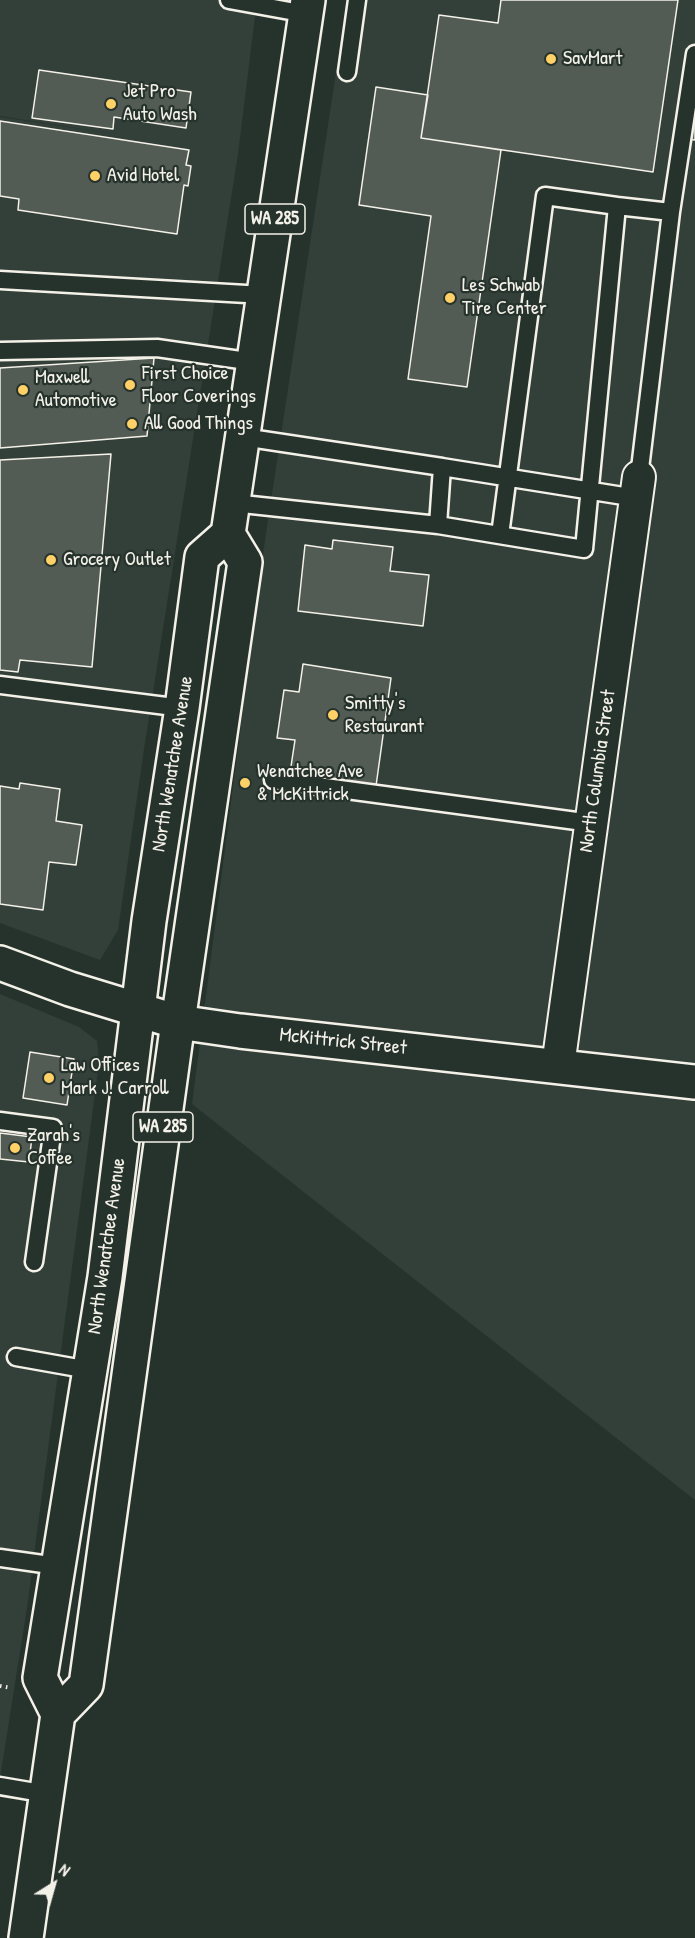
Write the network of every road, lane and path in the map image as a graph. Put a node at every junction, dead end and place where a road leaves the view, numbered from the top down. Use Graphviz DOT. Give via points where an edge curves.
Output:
graph roads {
  1 [pos="229,0"];
  2 [pos="357,0"];
  3 [pos="307,7"];
  4 [pos="695,54"];
  5 [pos="347,72"];
  6 [pos="617,206"];
  7 [pos="671,212"];
  8 [pos="0,280"];
  9 [pos="264,295"];
  10 [pos="0,351"];
  11 [pos="254,362"];
  12 [pos="243,437"];
  13 [pos="442,468"];
  14 [pos="508,478"];
  15 [pos="638,488"];
  16 [pos="589,490"];
  17 [pos="231,518"];
  18 [pos="438,525"];
  19 [pos="500,535"];
  20 [pos="0,685"];
  21 [pos="182,708"];
  22 [pos="273,780"];
  23 [pos="591,823"];
  24 [pos="0,963"];
  25 [pos="138,1010"];
  26 [pos="178,1022"];
  27 [pos="558,1066"];
  28 [pos="695,1082"];
  29 [pos="0,1121"];
  30 [pos="34,1262"];
  31 [pos="16,1357"];
  32 [pos="89,1370"];
  33 [pos="0,1557"];
  34 [pos="57,1566"];
  35 [pos="58,1714"];
  36 [pos="0,1786"];
  37 [pos="47,1794"];
  38 [pos="26,1938"];
  1 -- 3 [label="lane"];
  2 -- 5 [label="lane"];
  3 -- 9 [label="main road, WA 285"];
  4 -- 7 [label="lane"];
  6 -- 7 [label="lane"];
  6 -- 14 [label="lane" via="545,196"];
  6 -- 16 [label="lane"];
  7 -- 15 [label="lane"];
  8 -- 9 [label="lane"];
  9 -- 11 [label="main road, WA 285"];
  10 -- 11 [label="lane" via="157,348"];
  11 -- 12 [label="main road, WA 285"];
  12 -- 13 [label="lane"];
  12 -- 17 [label="main road, WA 285"];
  13 -- 14 [label="lane"];
  13 -- 18 [label="lane"];
  14 -- 16 [label="lane"];
  14 -- 19 [label="lane"];
  15 -- 16 [label="lane"];
  15 -- 23 [label="street, North Columbia Street"];
  16 -- 19 [label="lane" via="584,549"];
  17 -- 18 [label="lane"];
  17 -- 21 [label="main road, North Wenatchee Avenue / WA 285" via="202,557"];
  17 -- 26 [label="main road, North Wenatchee Avenue / WA 285" via="245,562"];
  18 -- 19 [label="lane"];
  20 -- 21 [label="lane"];
  21 -- 25 [label="main road, North Wenatchee Avenue / WA 285"];
  22 -- 23 [label="lane"];
  23 -- 27 [label="street, North Columbia Street"];
  24 -- 25 [label="main road, McKittrick Street"];
  25 -- 26 [label="main road, McKittrick Street"];
  25 -- 32 [label="main road, North Wenatchee Avenue / WA 285" via="105,1277"];
  26 -- 27 [label="main road, McKittrick Street"];
  26 -- 35 [label="main road, North Wenatchee Avenue / WA 285" via="86,1685"];
  27 -- 28 [label="main road, McKittrick Street"];
  29 -- 30 [label="lane" via="53,1128"];
  31 -- 32 [label="lane"];
  32 -- 34 [label="main road, North Wenatchee Avenue / WA 285"];
  33 -- 34 [label="lane"];
  34 -- 35 [label="main road, North Wenatchee Avenue / WA 285" via="40,1678"];
  35 -- 37 [label="main road"];
  36 -- 37 [label="lane"];
  37 -- 38 [label="main road"];
}
